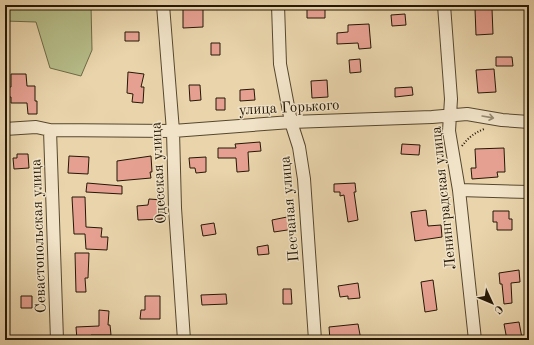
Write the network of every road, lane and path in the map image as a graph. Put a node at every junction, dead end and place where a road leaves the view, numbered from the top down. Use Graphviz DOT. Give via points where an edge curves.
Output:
graph roads {
  1 [pos="163,5"];
  2 [pos="278,5"];
  3 [pos="444,5"];
  4 [pos="450,114"];
  5 [pos="502,120"];
  6 [pos="291,122"];
  7 [pos="529,122"];
  8 [pos="5,129"];
  9 [pos="50,130"];
  10 [pos="172,131"];
  11 [pos="453,159"];
  12 [pos="458,190"];
  13 [pos="529,192"];
  14 [pos="57,340"];
  15 [pos="184,340"];
  16 [pos="315,340"];
  17 [pos="475,340"];
  1 -- 10 [label="street, Одесская улица"];
  2 -- 6 [label="street, Песчаная улица" via="280,64"];
  3 -- 4 [label="street, Ленинградская улица"];
  4 -- 5 [label="street, улица Горького, one-way"];
  4 -- 6 [label="street, улица Горького" via="432,117"];
  4 -- 11 [label="street, Ленинградская улица" via="449,131"];
  5 -- 7 [label="street, улица Горького"];
  5 -- 11 [label="path" via="468,139"];
  6 -- 10 [label="street, улица Горького"];
  6 -- 16 [label="street, Песчаная улица" via="299,147 304,179"];
  8 -- 9 [label="street, улица Горького"];
  9 -- 10 [label="street, улица Горького"];
  9 -- 14 [label="street, Севастопольская улица"];
  10 -- 15 [label="street, Одесская улица"];
  11 -- 12 [label="street, Ленинградская улица"];
  12 -- 13 [label="street"];
  12 -- 17 [label="street, Ленинградская улица"];
}
